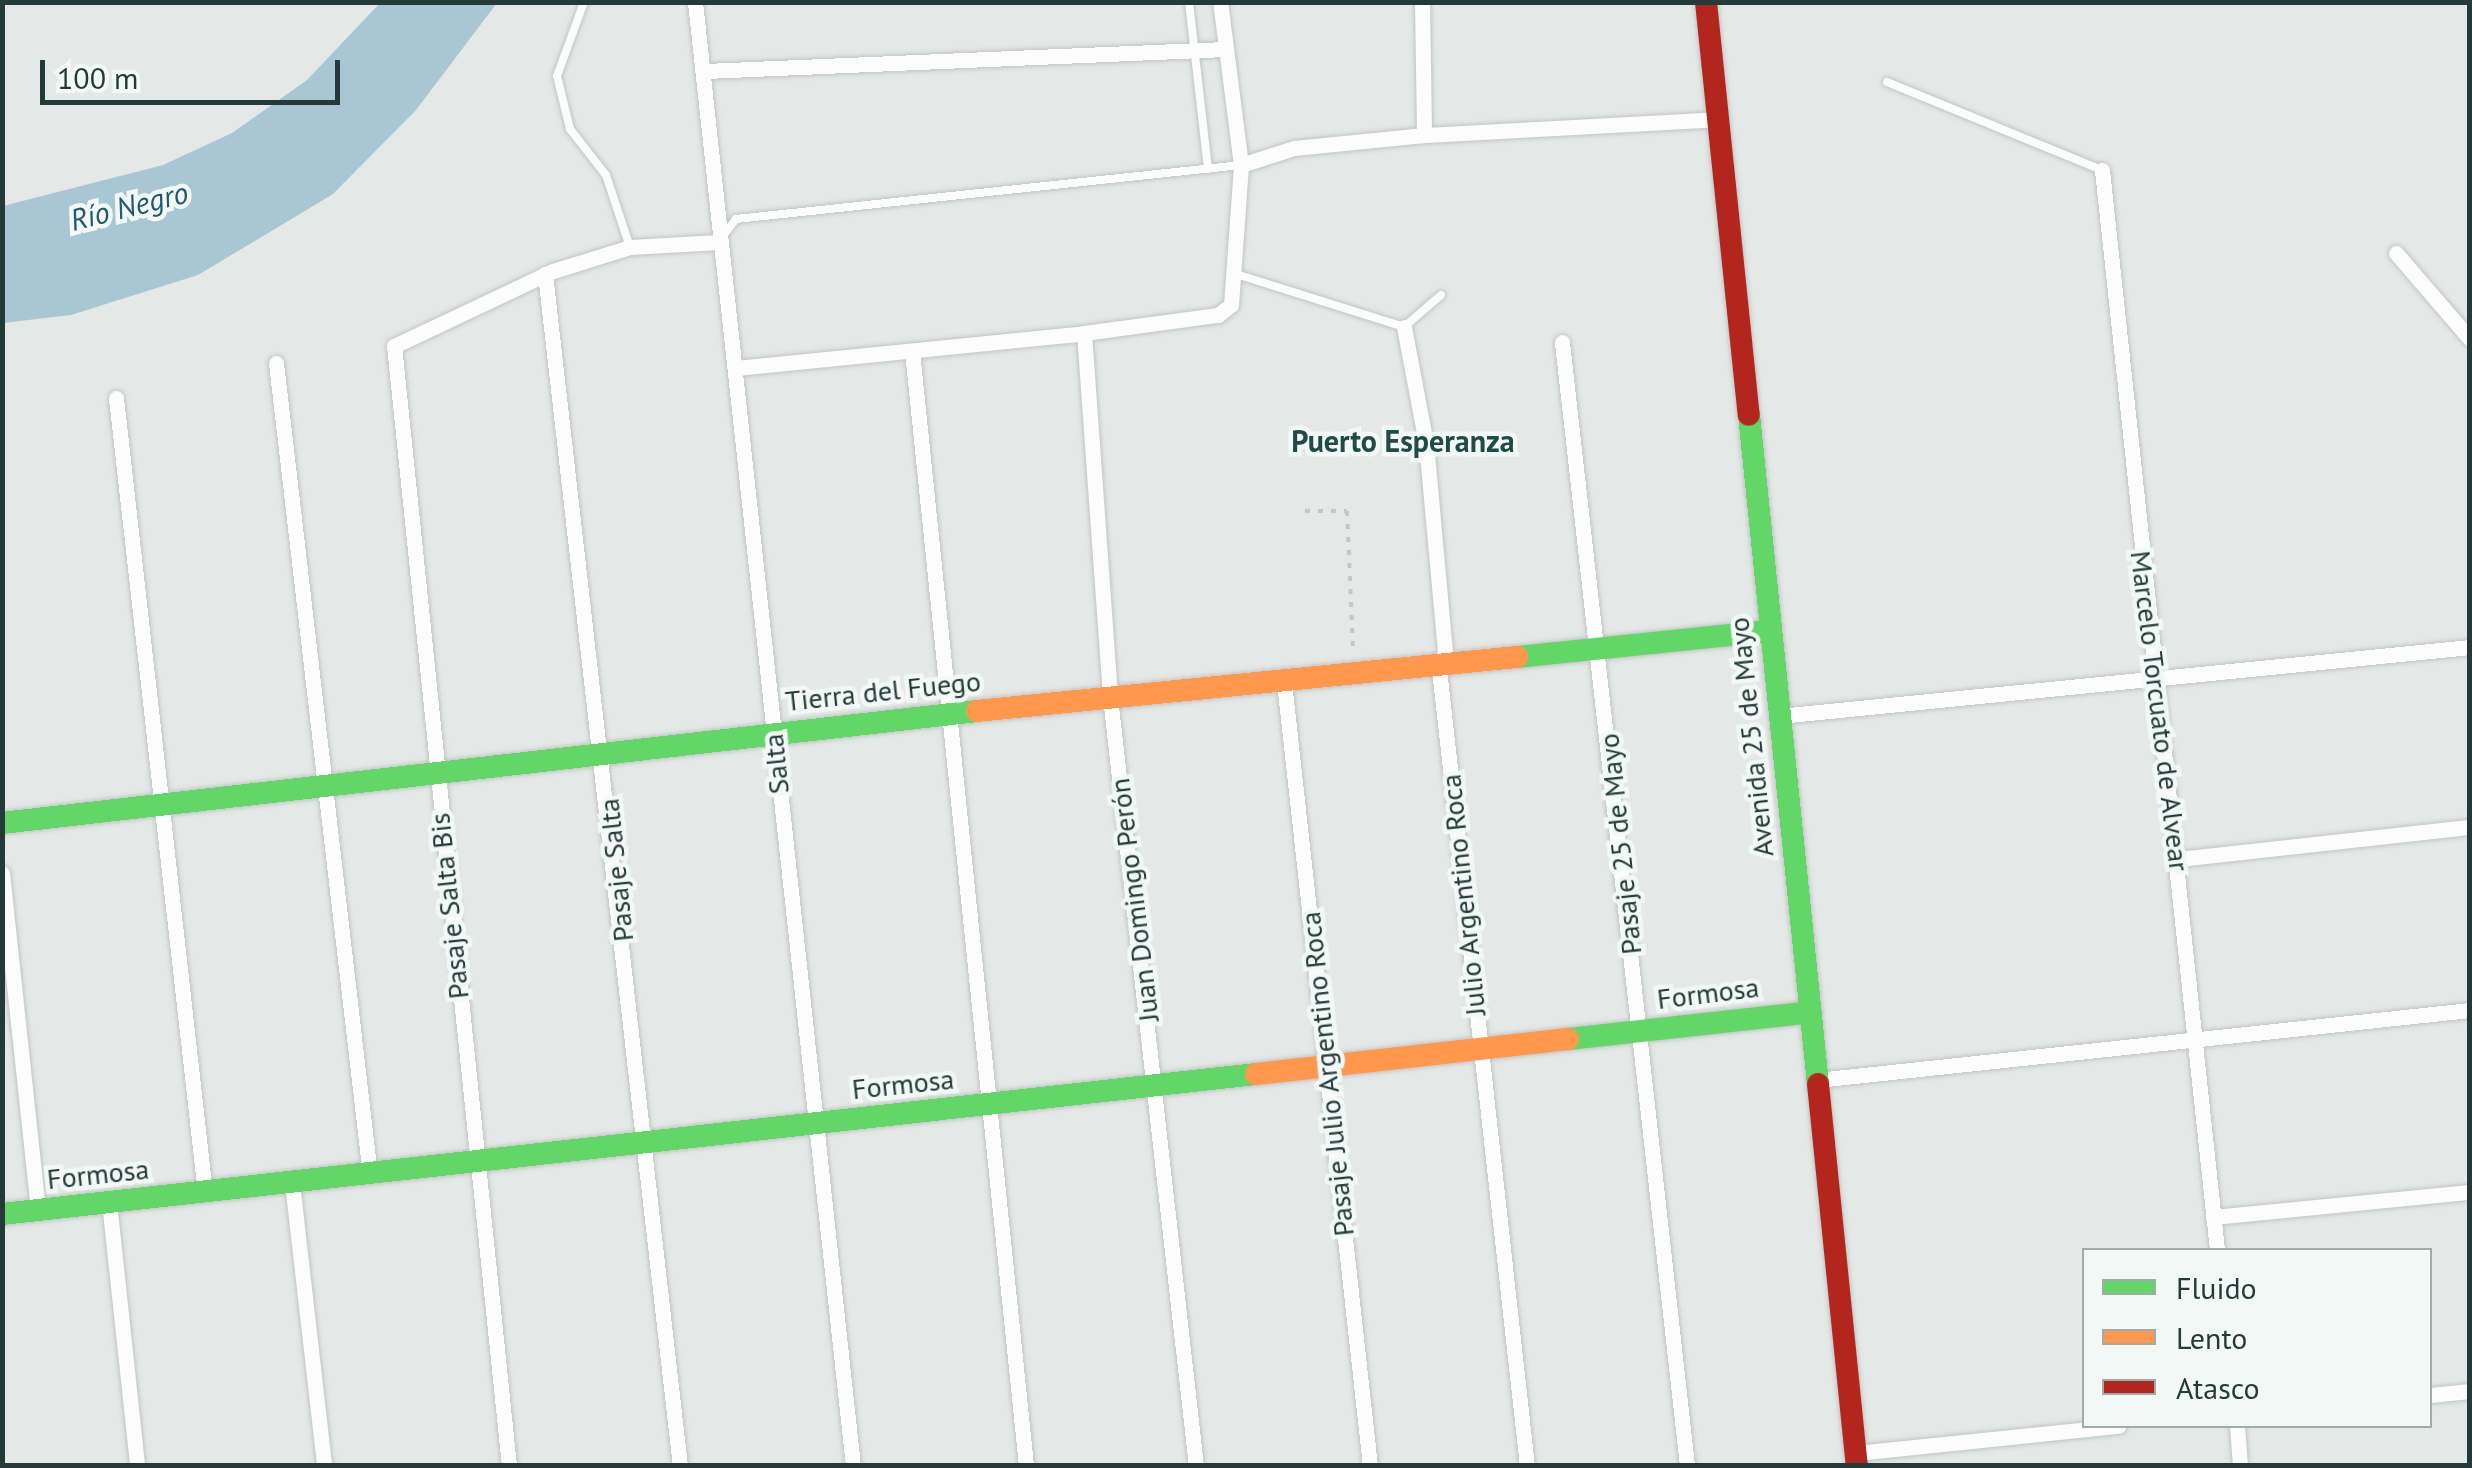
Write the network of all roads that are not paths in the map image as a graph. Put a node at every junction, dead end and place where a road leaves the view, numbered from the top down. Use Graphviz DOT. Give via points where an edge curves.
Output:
graph roads {
  1 [pos="584,2"];
  2 [pos="696,2"];
  3 [pos="1188,2"];
  4 [pos="1220,2"];
  5 [pos="1422,2"];
  6 [pos="1706,2"];
  7 [pos="1226,49"];
  8 [pos="1194,50"];
  9 [pos="705,70"];
  10 [pos="1887,82"];
  11 [pos="1719,119"];
  12 [pos="1424,135"];
  13 [pos="1241,165"];
  14 [pos="1208,169"];
  15 [pos="2102,170"];
  16 [pos="719,242"];
  17 [pos="630,247"];
  18 [pos="2396,253"];
  19 [pos="545,274"];
  20 [pos="1236,274"];
  21 [pos="1441,295"];
  22 [pos="1404,327"];
  23 [pos="1084,333"];
  24 [pos="2470,339"];
  25 [pos="1562,342"];
  26 [pos="912,351"];
  27 [pos="276,363"];
  28 [pos="736,368"];
  29 [pos="116,398"];
  30 [pos="1770,631"];
  31 [pos="2470,648"];
  32 [pos="1600,650"];
  33 [pos="1439,669"];
  34 [pos="2153,678"];
  35 [pos="1284,682"];
  36 [pos="1110,697"];
  37 [pos="946,716"];
  38 [pos="1778,716"];
  39 [pos="772,732"];
  40 [pos="604,755"];
  41 [pos="435,780"];
  42 [pos="328,790"];
  43 [pos="162,806"];
  44 [pos="2,823"];
  45 [pos="2470,827"];
  46 [pos="2179,860"];
  47 [pos="2,873"];
  48 [pos="2470,1010"];
  49 [pos="1810,1012"];
  50 [pos="1639,1032"];
  51 [pos="2192,1038"];
  52 [pos="1480,1049"];
  53 [pos="1326,1067"];
  54 [pos="1817,1080"];
  55 [pos="1156,1086"];
  56 [pos="984,1105"];
  57 [pos="814,1124"];
  58 [pos="645,1143"];
  59 [pos="478,1162"];
  60 [pos="370,1174"];
  61 [pos="292,1183"];
  62 [pos="2470,1192"];
  63 [pos="206,1194"];
  64 [pos="109,1202"];
  65 [pos="38,1211"];
  66 [pos="2,1214"];
  67 [pos="2213,1217"];
  68 [pos="2217,1248"];
  69 [pos="2470,1392"];
  70 [pos="2432,1395"];
  71 [pos="2103,1428"];
  72 [pos="2237,1428"];
  73 [pos="1856,1459"];
  74 [pos="136,1466"];
  75 [pos="324,1466"];
  76 [pos="509,1466"];
  77 [pos="680,1466"];
  78 [pos="853,1466"];
  79 [pos="1026,1466"];
  80 [pos="1196,1466"];
  81 [pos="1370,1466"];
  82 [pos="1526,1466"];
  83 [pos="1687,1466"];
  84 [pos="2240,1466"];
  1 -- 17 [label="lane" via="557,76 570,129 606,175"];
  2 -- 9 [label="street, Salta"];
  3 -- 8 [label="lane"];
  4 -- 7 [label="street"];
  5 -- 12 [label="street"];
  6 -- 11 [label="street, Avenida 25 de Mayo"];
  7 -- 8 [label="street"];
  7 -- 13 [label="street"];
  8 -- 9 [label="street"];
  8 -- 14 [label="lane"];
  9 -- 16 [label="street, Salta"];
  10 -- 15 [label="lane"];
  11 -- 12 [label="street"];
  11 -- 30 [label="street, Avenida 25 de Mayo"];
  12 -- 13 [label="street" via="1294,148"];
  13 -- 14 [label="lane"];
  13 -- 20 [label="street"];
  14 -- 16 [label="lane" via="736,219"];
  15 -- 34 [label="street, Marcelo Torcuato de Alvear"];
  16 -- 17 [label="street"];
  16 -- 28 [label="street, Salta"];
  17 -- 19 [label="street"];
  18 -- 24 [label="street"];
  19 -- 40 [label="street, Pasaje Salta"];
  19 -- 41 [label="street, Pasaje Salta Bis" via="394,346"];
  20 -- 22 [label="lane"];
  20 -- 23 [label="street" via="1232,306 1218,315"];
  21 -- 22 [label="lane"];
  22 -- 33 [label="street, Julio Argentino Roca" via="1426,443 1445,651"];
  23 -- 26 [label="street"];
  23 -- 36 [label="street, Juan Domingo Perón"];
  25 -- 32 [label="street, Pasaje 25 de Mayo"];
  26 -- 28 [label="street"];
  26 -- 37 [label="street"];
  27 -- 42 [label="street"];
  28 -- 39 [label="street, Salta"];
  29 -- 43 [label="street"];
  30 -- 32 [label="street, Tierra del Fuego"];
  30 -- 38 [label="street, Avenida 25 de Mayo"];
  31 -- 34 [label="street"];
  32 -- 33 [label="street, Tierra del Fuego"];
  32 -- 50 [label="street, Pasaje 25 de Mayo"];
  33 -- 35 [label="street, Tierra del Fuego"];
  33 -- 52 [label="street, Julio Argentino Roca"];
  34 -- 38 [label="street"];
  34 -- 46 [label="street, Marcelo Torcuato de Alvear"];
  35 -- 36 [label="street, Tierra del Fuego"];
  35 -- 53 [label="street, Pasaje Julio Argentino Roca"];
  36 -- 37 [label="street, Tierra del Fuego"];
  36 -- 55 [label="street, Juan Domingo Perón"];
  37 -- 39 [label="street, Tierra del Fuego"];
  37 -- 56 [label="street"];
  38 -- 49 [label="street, Avenida 25 de Mayo"];
  39 -- 40 [label="street, Tierra del Fuego"];
  39 -- 57 [label="street, Salta"];
  40 -- 41 [label="street, Tierra del Fuego"];
  40 -- 58 [label="street, Pasaje Salta"];
  41 -- 42 [label="street, Tierra del Fuego"];
  41 -- 59 [label="street, Pasaje Salta Bis"];
  42 -- 43 [label="street, Tierra del Fuego"];
  42 -- 60 [label="street"];
  43 -- 44 [label="street, Tierra del Fuego"];
  43 -- 63 [label="street"];
  45 -- 46 [label="street"];
  46 -- 51 [label="street, Marcelo Torcuato de Alvear" via="2198,1022"];
  47 -- 65 [label="street"];
  48 -- 51 [label="street"];
  49 -- 50 [label="street, Formosa"];
  49 -- 54 [label="street, Avenida 25 de Mayo"];
  50 -- 52 [label="street, Formosa"];
  50 -- 83 [label="street, Pasaje 25 de Mayo"];
  51 -- 54 [label="street"];
  51 -- 67 [label="street, Marcelo Torcuato de Alvear"];
  52 -- 53 [label="street, Formosa"];
  52 -- 82 [label="street, Julio Argentino Roca"];
  53 -- 55 [label="street, Formosa"];
  53 -- 81 [label="street, Pasaje Julio Argentino Roca"];
  54 -- 73 [label="street, Avenida 25 de Mayo"];
  55 -- 56 [label="street, Formosa"];
  55 -- 80 [label="street, Juan Domingo Perón"];
  56 -- 57 [label="street, Formosa"];
  56 -- 79 [label="street"];
  57 -- 58 [label="street, Formosa"];
  57 -- 78 [label="street, Salta"];
  58 -- 59 [label="street, Formosa"];
  58 -- 77 [label="street, Pasaje Salta"];
  59 -- 60 [label="street, Formosa"];
  59 -- 76 [label="street, Pasaje Salta Bis"];
  60 -- 61 [label="street, Formosa"];
  61 -- 63 [label="street, Formosa"];
  61 -- 75 [label="street"];
  62 -- 67 [label="street"];
  63 -- 64 [label="street, Formosa"];
  64 -- 65 [label="street, Formosa"];
  64 -- 74 [label="street"];
  65 -- 66 [label="street, Formosa"];
  67 -- 68 [label="street, Marcelo Torcuato de Alvear"];
  69 -- 70 [label="street"];
  71 -- 73 [label="street"];
  72 -- 84 [label="street"];
}
